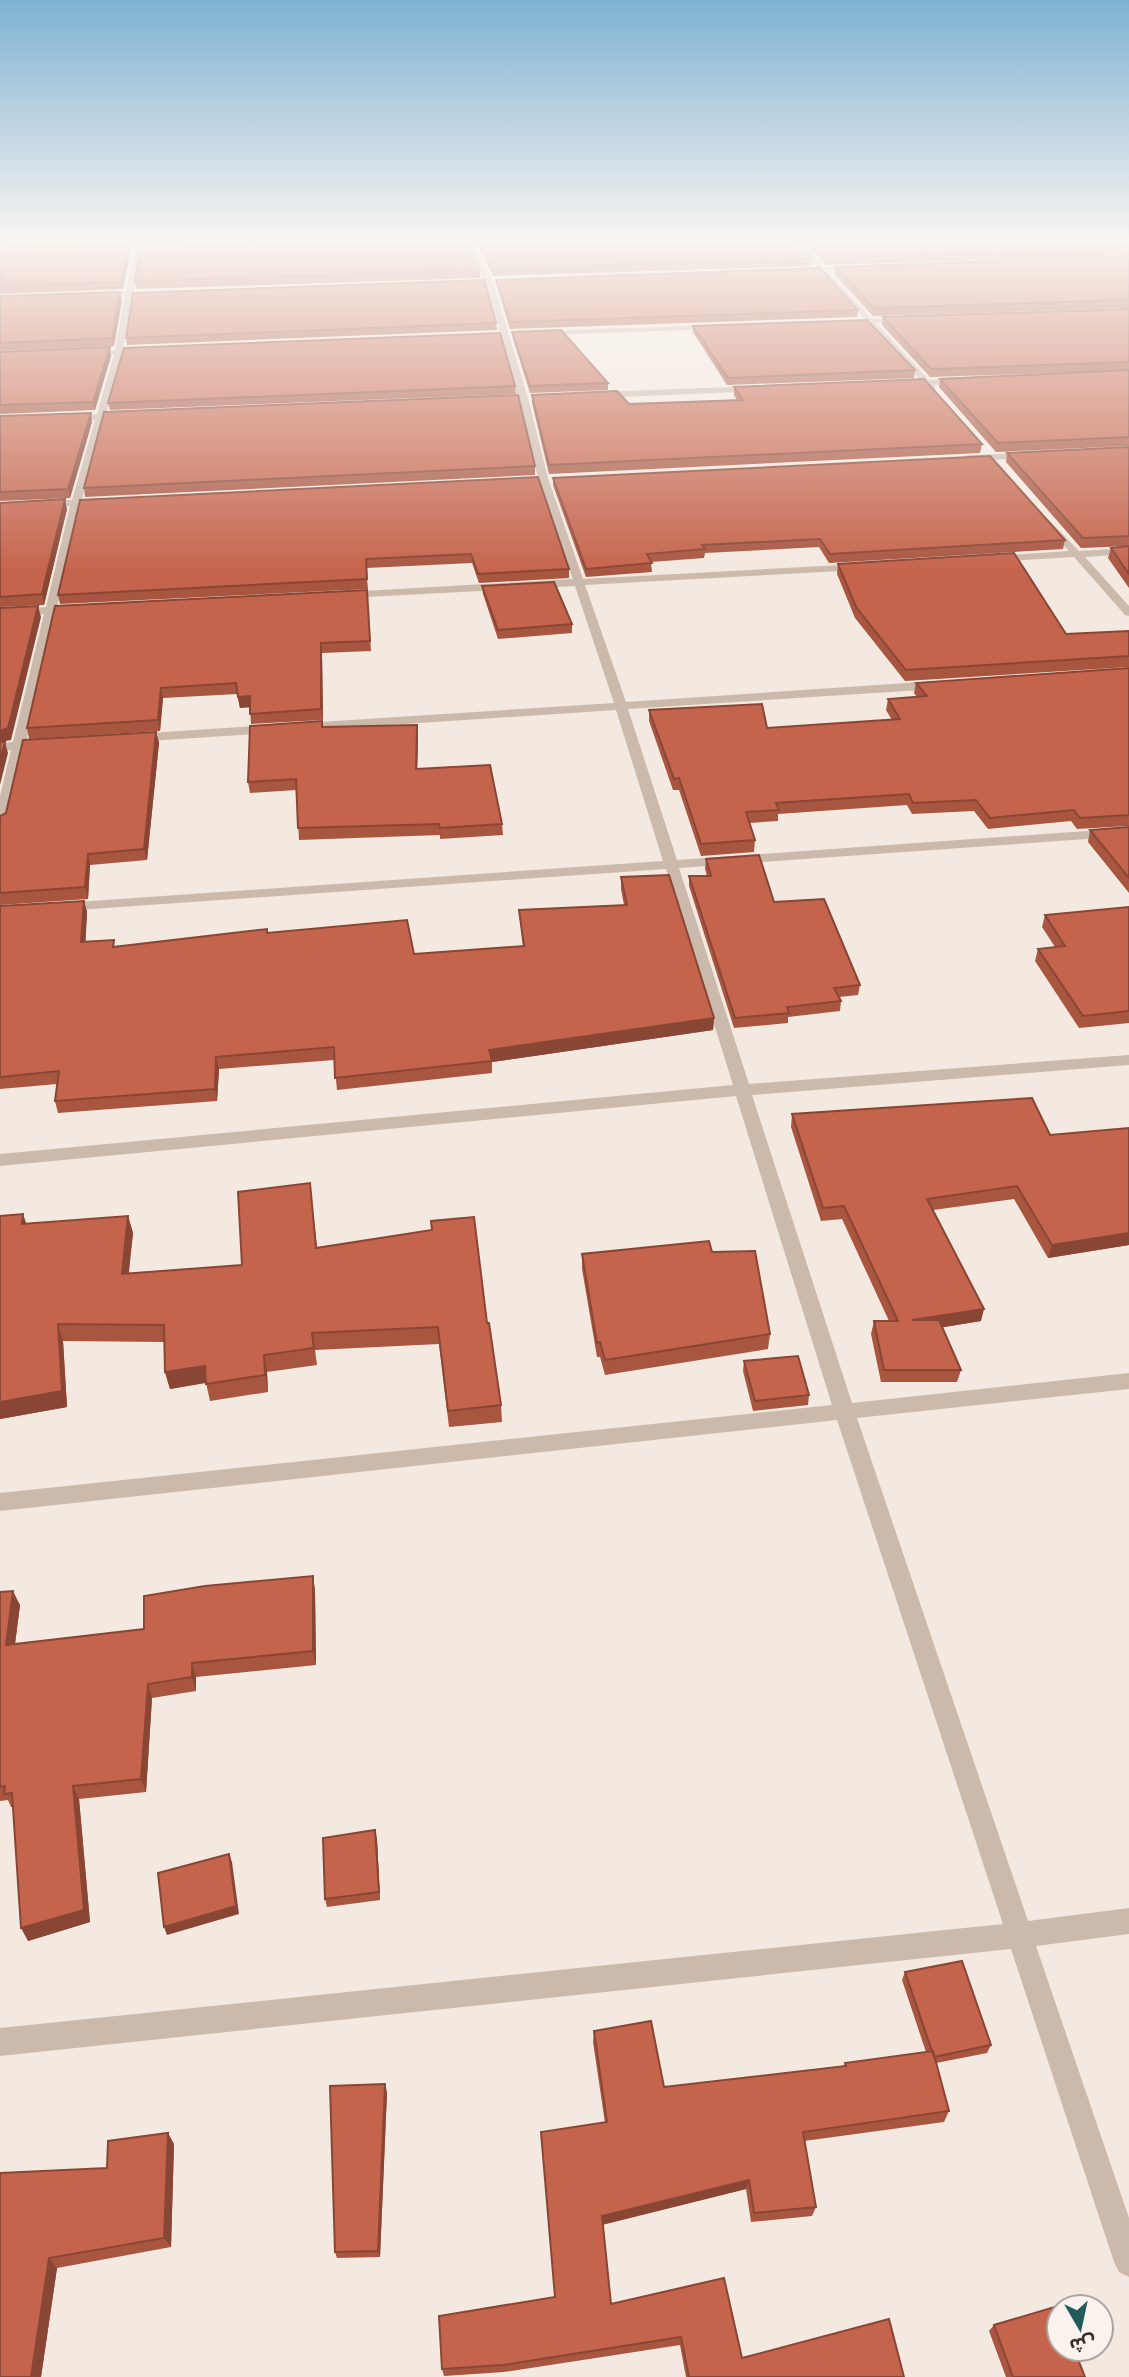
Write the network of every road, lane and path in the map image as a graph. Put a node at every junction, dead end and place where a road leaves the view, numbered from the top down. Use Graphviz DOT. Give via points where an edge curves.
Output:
graph roads {
  1 [pos="141,351"];
  2 [pos="511,351"];
  3 [pos="897,351"];
  4 [pos="119,352"];
  5 [pos="79,354"];
  6 [pos="968,381"];
  7 [pos="927,383"];
  8 [pos="900,384"];
  9 [pos="774,389"];
  10 [pos="936,394"];
  11 [pos="580,396"];
  12 [pos="142,415"];
  13 [pos="101,417"];
  14 [pos="63,418"];
  15 [pos="981,447"];
  16 [pos="1046,455"];
  17 [pos="990,457"];
  18 [pos="962,458"];
  19 [pos="999,467"];
  20 [pos="117,501"];
  21 [pos="76,503"];
  22 [pos="0,507"];
  23 [pos="1042,515"];
  24 [pos="1129,551"];
  25 [pos="1077,554"];
  26 [pos="980,560"];
  27 [pos="869,566"];
  28 [pos="578,584"];
  29 [pos="332,595"];
  30 [pos="91,608"];
  31 [pos="51,610"];
  32 [pos="0,613"];
  33 [pos="1129,613"];
  34 [pos="951,684"];
  35 [pos="621,705"];
  36 [pos="126,738"];
  37 [pos="58,743"];
  38 [pos="16,746"];
  39 [pos="0,747"];
  40 [pos="0,824"];
  41 [pos="1129,832"];
  42 [pos="671,864"];
  43 [pos="55,908"];
  44 [pos="1129,1060"];
  45 [pos="742,1090"];
  46 [pos="0,1160"];
  47 [pos="1129,1381"];
  48 [pos="845,1413"];
  49 [pos="0,1502"];
  50 [pos="1129,1921"];
  51 [pos="1021,1935"];
  52 [pos="0,2042"];
  53 [pos="1129,2262"];
  1 -- 4 [label="street"];
  2 -- 28 [label="street" via="543,478"];
  3 -- 7 [label="street"];
  4 -- 5 [label="street"];
  4 -- 13 [label="street"];
  6 -- 7 [label="street"];
  7 -- 8 [label="street"];
  7 -- 10 [label="street"];
  9 -- 11 [label="street"];
  12 -- 13 [label="street"];
  13 -- 14 [label="street"];
  13 -- 21 [label="street"];
  15 -- 17 [label="street"];
  16 -- 17 [label="street"];
  17 -- 18 [label="street"];
  17 -- 19 [label="street"];
  20 -- 21 [label="street"];
  21 -- 22 [label="street"];
  21 -- 31 [label="street"];
  23 -- 25 [label="street"];
  24 -- 25 [label="street"];
  25 -- 26 [label="street"];
  25 -- 33 [label="street"];
  27 -- 28 [label="street"];
  28 -- 29 [label="street"];
  28 -- 35 [label="street"];
  30 -- 31 [label="street"];
  31 -- 32 [label="street"];
  31 -- 38 [label="street"];
  34 -- 35 [label="street"];
  35 -- 36 [label="street"];
  35 -- 42 [label="street"];
  37 -- 38 [label="street"];
  38 -- 39 [label="street"];
  38 -- 40 [label="street"];
  41 -- 42 [label="street"];
  42 -- 43 [label="street"];
  42 -- 45 [label="street"];
  44 -- 45 [label="street"];
  45 -- 46 [label="street"];
  45 -- 48 [label="street"];
  47 -- 48 [label="street"];
  48 -- 49 [label="street"];
  48 -- 51 [label="street"];
  50 -- 51 [label="street"];
  51 -- 52 [label="street"];
  51 -- 53 [label="street"];
}
